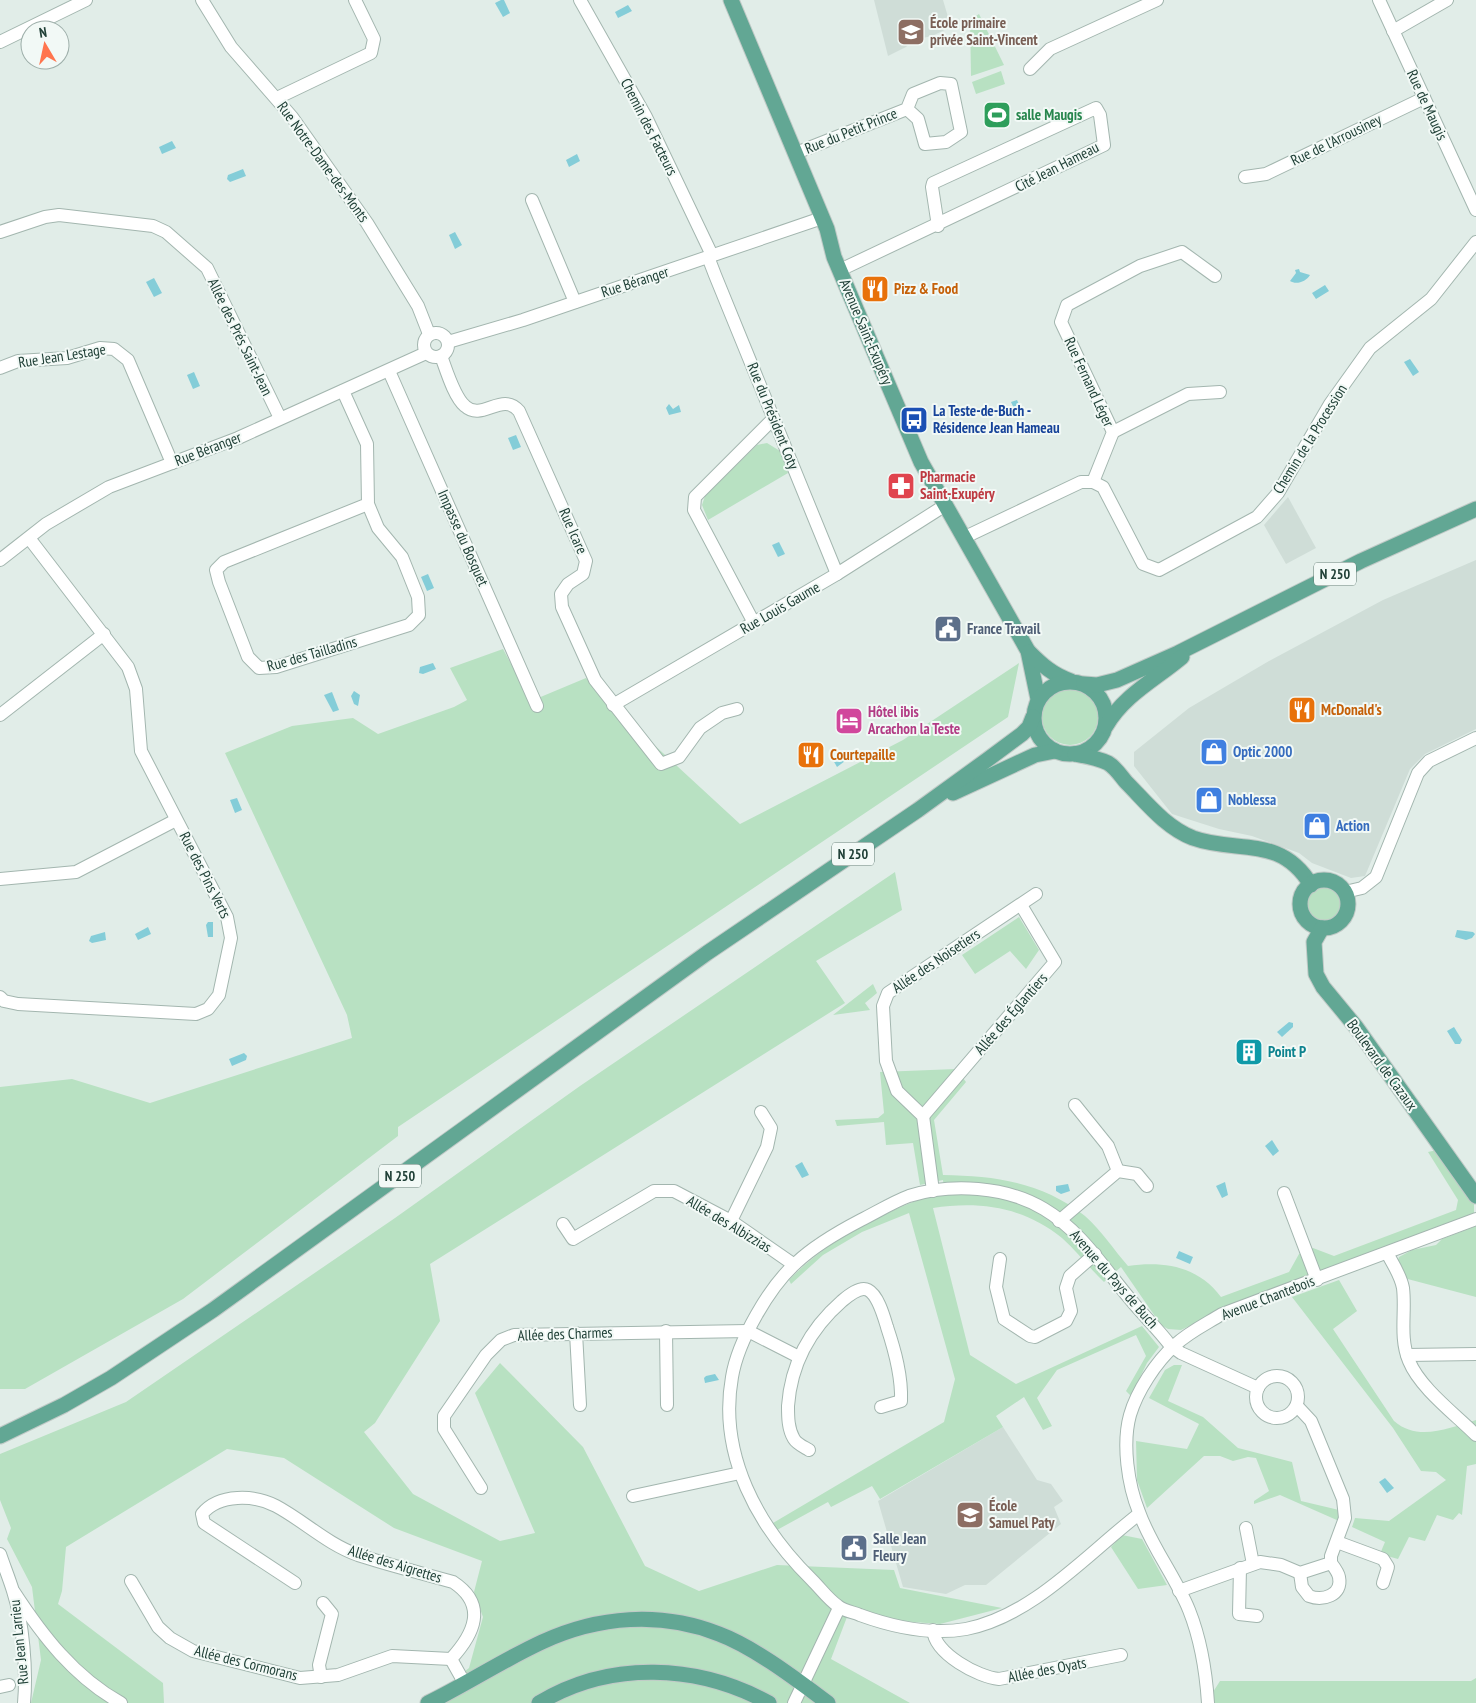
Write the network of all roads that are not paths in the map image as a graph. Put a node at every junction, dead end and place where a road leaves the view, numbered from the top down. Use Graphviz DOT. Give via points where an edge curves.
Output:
graph roads {
  1 [pos="86,0"];
  2 [pos="202,0"];
  3 [pos="355,0"];
  4 [pos="580,0"];
  5 [pos="731,0"];
  6 [pos="1157,0"];
  7 [pos="1379,0"];
  8 [pos="1447,0"];
  9 [pos="1393,31"];
  10 [pos="0,42"];
  11 [pos="1030,69"];
  12 [pos="277,98"];
  13 [pos="1424,98"];
  14 [pos="907,109"];
  15 [pos="796,153"];
  16 [pos="1246,177"];
  17 [pos="532,200"];
  18 [pos="1476,210"];
  19 [pos="822,218"];
  20 [pos="938,226"];
  21 [pos="0,232"];
  22 [pos="1476,242"];
  23 [pos="710,256"];
  24 [pos="840,270"];
  25 [pos="1215,276"];
  26 [pos="575,302"];
  27 [pos="429,334"];
  28 [pos="448,342"];
  29 [pos="426,353"];
  30 [pos="440,356"];
  31 [pos="0,368"];
  32 [pos="390,371"];
  33 [pos="343,391"];
  34 [pos="1220,392"];
  35 [pos="280,418"];
  36 [pos="773,419"];
  37 [pos="1113,432"];
  38 [pos="172,463"];
  39 [pos="1093,482"];
  40 [pos="368,504"];
  41 [pos="944,506"];
  42 [pos="1476,509"];
  43 [pos="29,538"];
  44 [pos="963,538"];
  45 [pos="0,560"];
  46 [pos="837,574"];
  47 [pos="754,623"];
  48 [pos="104,634"];
  49 [pos="1197,644"];
  50 [pos="1028,651"];
  51 [pos="1079,683"];
  52 [pos="1038,699"];
  53 [pos="537,706"];
  54 [pos="613,706"];
  55 [pos="737,709"];
  56 [pos="0,715"];
  57 [pos="1033,717"];
  58 [pos="1104,730"];
  59 [pos="1476,738"];
  60 [pos="1055,751"];
  61 [pos="1075,754"];
  62 [pos="1109,764"];
  63 [pos="918,810"];
  64 [pos="176,820"];
  65 [pos="0,879"];
  66 [pos="1311,885"];
  67 [pos="1344,892"];
  68 [pos="1036,894"];
  69 [pos="1021,905"];
  70 [pos="1322,928"];
  71 [pos="0,997"];
  72 [pos="1075,1105"];
  73 [pos="761,1112"];
  74 [pos="923,1116"];
  75 [pos="1118,1171"];
  76 [pos="1147,1186"];
  77 [pos="933,1191"];
  78 [pos="1284,1194"];
  79 [pos="1476,1196"];
  80 [pos="1476,1219"];
  81 [pos="730,1221"];
  82 [pos="1059,1221"];
  83 [pos="563,1224"];
  84 [pos="1387,1253"];
  85 [pos="1095,1254"];
  86 [pos="1000,1259"];
  87 [pos="793,1264"];
  88 [pos="1317,1280"];
  89 [pos="666,1331"];
  90 [pos="748,1331"];
  91 [pos="576,1333"];
  92 [pos="1173,1346"];
  93 [pos="1406,1354"];
  94 [pos="1476,1354"];
  95 [pos="799,1357"];
  96 [pos="1258,1388"];
  97 [pos="580,1405"];
  98 [pos="667,1405"];
  99 [pos="1297,1406"];
  100 [pos="881,1407"];
  101 [pos="1476,1435"];
  102 [pos="0,1436"];
  103 [pos="809,1450"];
  104 [pos="740,1473"];
  105 [pos="481,1488"];
  106 [pos="633,1496"];
  107 [pos="1139,1514"];
  108 [pos="1246,1528"];
  109 [pos="1338,1542"];
  110 [pos="0,1554"];
  111 [pos="1331,1563"];
  112 [pos="1253,1564"];
  113 [pos="1240,1568"];
  114 [pos="1300,1573"];
  115 [pos="131,1581"];
  116 [pos="1383,1582"];
  117 [pos="295,1583"];
  118 [pos="1179,1591"];
  119 [pos="14,1592"];
  120 [pos="323,1603"];
  121 [pos="839,1608"];
  122 [pos="1256,1616"];
  123 [pos="933,1630"];
  124 [pos="1121,1655"];
  125 [pos="451,1659"];
  126 [pos="321,1678"];
  127 [pos="465,1684"];
  128 [pos="803,1685"];
  129 [pos="24,1703"];
  130 [pos="121,1703"];
  131 [pos="428,1703"];
  132 [pos="539,1703"];
  133 [pos="769,1703"];
  134 [pos="794,1703"];
  135 [pos="828,1703"];
  136 [pos="1208,1703"];
  1 -- 10 [label="street"];
  2 -- 12 [label="street, Rue Notre-Dame-des-Monts" via="231,47"];
  3 -- 12 [label="street" via="374,39 372,53"];
  4 -- 23 [label="street, Chemin des Facteurs" via="646,117"];
  5 -- 15 [label="main road, Avenue Saint-Exupéry"];
  6 -- 11 [label="street" via="1050,49"];
  7 -- 9 [label="street, Rue de Maugis"];
  8 -- 9 [label="street"];
  9 -- 13 [label="street, Rue de Maugis"];
  12 -- 27 [label="street, Rue Notre-Dame-des-Monts" via="367,223 418,306"];
  13 -- 16 [label="street, Rue de l'Arrousiney" via="1266,174"];
  13 -- 18 [label="street, Rue de Maugis"];
  14 -- 14 [label="street, Rue du Petit Prince" via="914,94 940,83 951,84 962,132 946,142 925,144 918,119"];
  14 -- 15 [label="street, Rue du Petit Prince"];
  15 -- 19 [label="main road, Avenue Saint-Exupéry"];
  17 -- 26 [label="street"];
  19 -- 23 [label="street, Rue Béranger"];
  19 -- 24 [label="main road, Avenue Saint-Exupéry"];
  20 -- 20 [label="street, Cité Jean Hameau" via="1104,145 1096,108 933,183"];
  20 -- 24 [label="street, Cité Jean Hameau"];
  21 -- 35 [label="street, Allée des Prés Saint-Jean" via="58,215 153,226 166,232 207,268"];
  22 -- 39 [label="street, Chemin de la Procession" via="1430,299 1370,348 1330,404 1278,493 1257,517 1159,570 1143,564 1103,488"];
  23 -- 26 [label="street, Rue Béranger"];
  23 -- 36 [label="street, Rue du Président Coty"];
  24 -- 41 [label="main road, Avenue Saint-Exupéry" via="921,462"];
  25 -- 37 [label="street, Rue Fernand Léger" via="1182,252 1140,266 1067,305 1061,322"];
  26 -- 28 [label="street, Rue Béranger"];
  27 -- 28 [label="street" via="440,334"];
  27 -- 29 [label="street" via="423,344"];
  28 -- 30 [label="street" via="447,350"];
  29 -- 30 [label="street"];
  29 -- 32 [label="street, Rue Béranger"];
  30 -- 54 [label="street, Rue Icare" via="460,402 467,408 480,411 507,403 519,411 586,561 583,574 564,588 560,600 562,607 588,666"];
  31 -- 38 [label="street, Rue Jean Lestage" via="18,361 68,358 100,348 114,349 128,360"];
  32 -- 33 [label="street, Rue Béranger"];
  32 -- 53 [label="street, Impasse du Bosquet"];
  33 -- 35 [label="street, Rue Béranger"];
  33 -- 40 [label="street, Rue des Tailladins" via="367,444"];
  34 -- 37 [label="street" via="1188,394"];
  35 -- 38 [label="street, Rue Béranger"];
  36 -- 46 [label="street, Rue du Président Coty"];
  36 -- 47 [label="street" via="695,497 694,510"];
  37 -- 39 [label="street, Rue Fernand Léger"];
  38 -- 43 [label="street, Rue Béranger" via="90,496"];
  39 -- 44 [label="street" via="1081,482"];
  40 -- 40 [label="street, Rue des Tailladins" via="378,528 402,557 418,597 419,615 409,625 276,667 259,668 248,656 216,570 224,562"];
  41 -- 44 [label="main road, Avenue Saint-Exupéry"];
  41 -- 46 [label="street, Rue Louis Gaume"];
  42 -- 49 [label="main road, N 250" via="1361,561"];
  43 -- 45 [label="street, Rue Béranger"];
  43 -- 48 [label="street, Rue des Pins Verts"];
  44 -- 50 [label="main road, Avenue Saint-Exupéry"];
  46 -- 47 [label="street, Rue Louis Gaume"];
  47 -- 54 [label="street, Rue Louis Gaume"];
  48 -- 56 [label="street"];
  48 -- 64 [label="street, Rue des Pins Verts" via="132,676 136,688 141,751"];
  49 -- 51 [label="main road, N 250" via="1117,680 1097,685"];
  49 -- 58 [label="main road, N 250" via="1125,700"];
  50 -- 51 [label="main road, Avenue Saint-Exupéry" via="1058,677"];
  50 -- 52 [label="main road, Avenue Saint-Exupéry"];
  51 -- 52 [label="main road, N 250" via="1053,685"];
  51 -- 58 [label="main road" via="1093,690 1102,702 1106,717"];
  52 -- 57 [label="main road, N 250"];
  54 -- 55 [label="street, Rue Icare" via="662,764 679,757 700,728 722,713"];
  57 -- 60 [label="main road" via="1039,737"];
  57 -- 63 [label="main road, N 250" via="1022,734"];
  58 -- 61 [label="main road, N 250" via="1092,747"];
  58 -- 62 [label="main road"];
  59 -- 67 [label="street" via="1429,761 1418,773 1376,877 1362,888"];
  60 -- 61 [label="main road, N 250"];
  60 -- 63 [label="main road, N 250" via="1014,764"];
  61 -- 62 [label="main road"];
  62 -- 66 [label="main road" via="1178,830 1212,843 1252,846 1280,856 1302,870"];
  63 -- 102 [label="main road, N 250" via="707,953 213,1310 111,1378"];
  64 -- 65 [label="street" via="86,869 65,874"];
  64 -- 71 [label="street, Rue des Pins Verts" via="227,917 231,931 219,995 212,1005 196,1014 184,1014 18,1004"];
  66 -- 67 [label="main road" via="1329,881"];
  66 -- 70 [label="main road" via="1301,900 1302,912 1310,923"];
  67 -- 70 [label="main road" via="1348,903 1346,915 1336,925"];
  68 -- 69 [label="street, Allée des Noisetiers"];
  69 -- 74 [label="street, Allée des Églantiers" via="1055,962"];
  69 -- 74 [label="street, Allée des Noisetiers" via="888,992 883,1006 888,1071 897,1091"];
  70 -- 79 [label="main road, Boulevard de Cazaux" via="1314,942 1316,974"];
  72 -- 75 [label="street" via="1108,1146"];
  73 -- 81 [label="street" via="771,1128 767,1147"];
  74 -- 77 [label="street"];
  75 -- 76 [label="street" via="1137,1174"];
  75 -- 82 [label="street"];
  77 -- 82 [label="street, Avenue du Pays de Buch" via="964,1189 1014,1196 1046,1210"];
  77 -- 87 [label="street, Avenue du Pays de Buch" via="908,1197 847,1227"];
  78 -- 88 [label="street"];
  80 -- 84 [label="street, Avenue Chantebois"];
  81 -- 83 [label="street, Allée des Albizzias" via="674,1191 654,1192 573,1239"];
  81 -- 87 [label="street, Allée des Albizzias"];
  82 -- 85 [label="street, Avenue du Pays de Buch" via="1077,1233"];
  84 -- 88 [label="street, Avenue Chantebois"];
  84 -- 93 [label="street" via="1403,1288"];
  85 -- 86 [label="street" via="1070,1276 1066,1288 1071,1311 1066,1321 1035,1337 1004,1319 996,1287"];
  85 -- 92 [label="street, Avenue du Pays de Buch" via="1128,1297"];
  87 -- 90 [label="street, Avenue du Pays de Buch"];
  88 -- 92 [label="street, Avenue Chantebois" via="1222,1314"];
  89 -- 90 [label="street, Allée des Charmes"];
  89 -- 91 [label="street, Allée des Charmes"];
  89 -- 98 [label="street"];
  90 -- 95 [label="street"];
  90 -- 104 [label="street, Avenue du Pays de Buch" via="740,1343 732,1378 730,1428"];
  91 -- 97 [label="street"];
  91 -- 105 [label="street, Allée des Charmes" via="514,1335 501,1340 486,1354 444,1416 444,1429"];
  92 -- 96 [label="street, Avenue du Pays de Buch" via="1181,1354"];
  92 -- 107 [label="street, Avenue Chantebois" via="1149,1376 1130,1415 1129,1483"];
  93 -- 94 [label="street"];
  93 -- 101 [label="street" via="1419,1379"];
  95 -- 100 [label="street" via="830,1311 855,1292 868,1290 886,1323 902,1381 901,1401"];
  95 -- 103 [label="street" via="791,1384 788,1414 795,1441"];
  96 -- 99 [label="street" via="1271,1376 1291,1380 1298,1392"];
  96 -- 99 [label="street" via="1256,1402 1271,1418 1286,1416"];
  99 -- 109 [label="street" via="1311,1421 1343,1499 1345,1518"];
  104 -- 106 [label="street"];
  104 -- 121 [label="street, Avenue du Pays de Buch" via="768,1528 799,1567"];
  107 -- 118 [label="street, Avenue Chantebois"];
  107 -- 123 [label="street, Avenue du Pays de Buch" via="1028,1604 965,1629"];
  108 -- 112 [label="street"];
  109 -- 111 [label="street"];
  109 -- 116 [label="street" via="1383,1559 1388,1567"];
  110 -- 119 [label="street, Rue Jean Larrieu"];
  111 -- 114 [label="street"];
  111 -- 114 [label="street" via="1339,1578 1338,1589 1324,1599 1309,1596 1302,1587"];
  112 -- 113 [label="street"];
  112 -- 114 [label="street" via="1281,1565"];
  113 -- 118 [label="street"];
  113 -- 122 [label="street" via="1239,1614"];
  115 -- 126 [label="street, Allée des Cormorans" via="158,1627 193,1651 300,1678"];
  117 -- 125 [label="street, Allée des Aigrettes" via="204,1523 202,1514 221,1501 242,1498 263,1501 357,1554 453,1582 468,1596 475,1614 473,1631"];
  118 -- 136 [label="street, Avenue Chantebois" via="1190,1611 1205,1667"];
  119 -- 129 [label="street, Rue Jean Larrieu" via="22,1652"];
  119 -- 130 [label="street" via="66,1661"];
  120 -- 126 [label="street" via="332,1614 318,1664"];
  121 -- 123 [label="street, Avenue du Pays de Buch" via="900,1628"];
  121 -- 128 [label="street"];
  123 -- 124 [label="street, Allée des Oyats" via="941,1648 986,1678 999,1679"];
  125 -- 126 [label="street, Allée des Cormorans" via="392,1656"];
  125 -- 127 [label="street"];
  127 -- 128 [label="main road" via="541,1642 580,1626 642,1618 720,1634"];
  127 -- 131 [label="main road"];
  128 -- 134 [label="street"];
  128 -- 135 [label="main road"];
  132 -- 133 [label="main road" via="586,1682 627,1673 660,1672 698,1675"];
}
